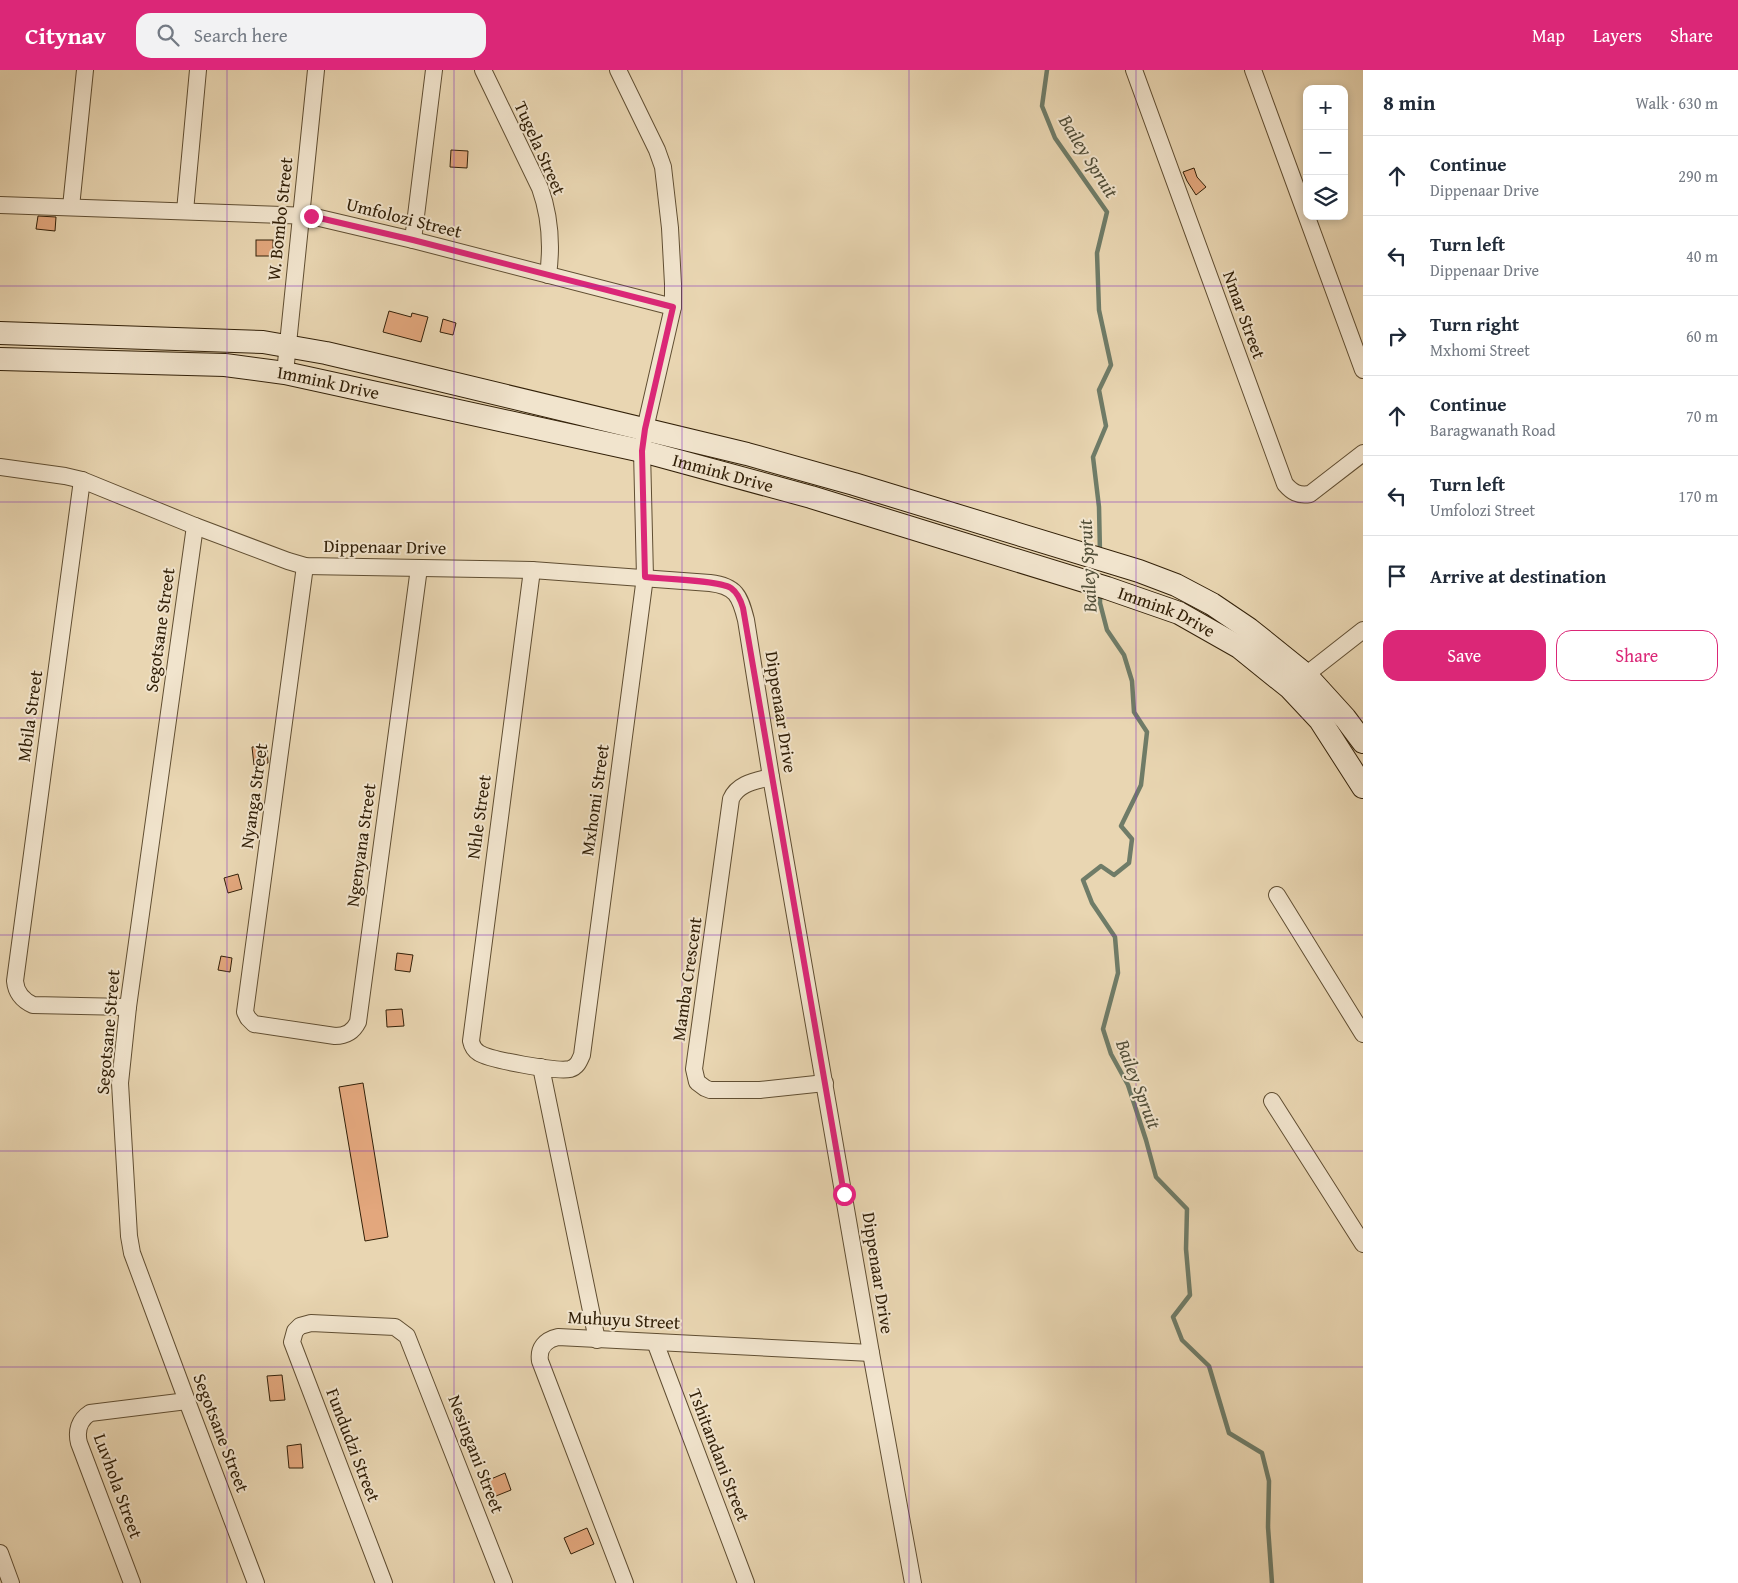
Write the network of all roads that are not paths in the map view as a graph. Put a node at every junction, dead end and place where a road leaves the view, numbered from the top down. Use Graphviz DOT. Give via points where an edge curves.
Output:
graph roads {
  1 [pos="85,70"];
  2 [pos="198,70"];
  3 [pos="316,70"];
  4 [pos="434,70"];
  5 [pos="482,70"];
  6 [pos="618,70"];
  7 [pos="1134,70"];
  8 [pos="1252,70"];
  9 [pos="0,205"];
  10 [pos="71,207"];
  11 [pos="185,211"];
  12 [pos="301,215"];
  13 [pos="413,240"];
  14 [pos="548,275"];
  15 [pos="673,307"];
  16 [pos="0,333"];
  17 [pos="288,346"];
  18 [pos="0,359"];
  19 [pos="1363,370"];
  20 [pos="285,373"];
  21 [pos="644,440"];
  22 [pos="1363,453"];
  23 [pos="0,466"];
  24 [pos="82,480"];
  25 [pos="195,526"];
  26 [pos="305,566"];
  27 [pos="419,568"];
  28 [pos="532,570"];
  29 [pos="645,577"];
  30 [pos="1363,630"];
  31 [pos="1298,681"];
  32 [pos="1363,742"];
  33 [pos="771,777"];
  34 [pos="1363,786"];
  35 [pos="1277,896"];
  36 [pos="128,1007"];
  37 [pos="258,1025"];
  38 [pos="1363,1034"];
  39 [pos="491,1059"];
  40 [pos="541,1067"];
  41 [pos="825,1083"];
  42 [pos="1272,1101"];
  43 [pos="1361,1237"];
  44 [pos="410,1340"];
  45 [pos="597,1340"];
  46 [pos="654,1342"];
  47 [pos="870,1353"];
  48 [pos="187,1401"];
  49 [pos="0,1553"];
  50 [pos="12,1583"];
  51 [pos="132,1583"];
  52 [pos="256,1583"];
  53 [pos="384,1583"];
  54 [pos="504,1583"];
  55 [pos="625,1583"];
  56 [pos="746,1583"];
  57 [pos="913,1583"];
  1 -- 10 [label="street"];
  2 -- 11 [label="street"];
  3 -- 12 [label="street, W. Bombo Street"];
  4 -- 13 [label="street"];
  5 -- 14 [label="street, Tugela Street" via="545,201 549,234"];
  6 -- 15 [label="street, Mxhomi Street" via="663,167 670,228"];
  7 -- 22 [label="street, Nmar Street" via="1285,484 1296,494 1310,494"];
  8 -- 19 [label="street"];
  9 -- 10 [label="street, Umfolozi Street"];
  10 -- 11 [label="street, Umfolozi Street"];
  11 -- 12 [label="street, Umfolozi Street"];
  12 -- 13 [label="street, Umfolozi Street"];
  12 -- 17 [label="street, W. Bombo Street"];
  13 -- 14 [label="street, Umfolozi Street"];
  14 -- 15 [label="street, Umfolozi Street"];
  15 -- 21 [label="street, Mxhomi Street"];
  16 -- 17 [label="main road, Immink Drive" via="264,342"];
  17 -- 20 [label="street, W. Bombo Street"];
  17 -- 21 [label="main road, Immink Drive" via="394,368"];
  18 -- 20 [label="main road, Immink Drive" via="216,365"];
  20 -- 21 [label="main road, Immink Drive"];
  21 -- 29 [label="street, Mxhomi Street"];
  21 -- 31 [label="main road, Immink Drive" via="810,497 1179,613"];
  21 -- 31 [label="main road, Immink Drive" via="747,454 1139,571 1176,585 1249,629"];
  23 -- 24 [label="street, Dippenaar Drive"];
  24 -- 25 [label="street, Dippenaar Drive"];
  24 -- 36 [label="street, Mbila Street" via="15,981 21,997 33,1005"];
  25 -- 26 [label="street, Dippenaar Drive"];
  25 -- 36 [label="street, Segotsane Street"];
  26 -- 27 [label="street, Dippenaar Drive"];
  26 -- 37 [label="street, Nyanga Street" via="246,1012 250,1021"];
  27 -- 28 [label="street, Dippenaar Drive"];
  27 -- 37 [label="street, Ngenyana Street" via="358,1022 349,1033 341,1036"];
  28 -- 29 [label="street, Dippenaar Drive"];
  28 -- 39 [label="street, Nhle Street" via="471,1034 475,1050"];
  29 -- 33 [label="street, Dippenaar Drive" via="717,584 737,594 746,620"];
  29 -- 40 [label="street, Mxhomi Street" via="582,1055 578,1065 569,1069"];
  30 -- 31 [label="street"];
  31 -- 32 [label="main road, Immink Drive" via="1345,718"];
  31 -- 34 [label="main road, Immink Drive"];
  33 -- 41 [label="street, Dippenaar Drive"];
  33 -- 41 [label="street, Mamba Crescent" via="741,787 732,799 695,1077 701,1086 710,1090 760,1090"];
  35 -- 38 [label="street"];
  36 -- 48 [label="street, Segotsane Street" via="120,1083 129,1236 132,1253"];
  39 -- 40 [label="street, Mxhomi Street"];
  40 -- 45 [label="street"];
  41 -- 47 [label="street, Dippenaar Drive"];
  42 -- 43 [label="street"];
  44 -- 53 [label="street, Fundudzi Street" via="395,1327 310,1323 295,1330 292,1342"];
  44 -- 54 [label="street, Nesingani Street"];
  45 -- 46 [label="street, Muhuyu Street"];
  45 -- 55 [label="street, Muhuyu Street" via="554,1338 543,1345 539,1358"];
  46 -- 47 [label="street, Muhuyu Street"];
  46 -- 56 [label="street, Tshitandani Street"];
  47 -- 57 [label="street, Dippenaar Drive"];
  48 -- 51 [label="street, Luvhola Street" via="90,1413 78,1429 78,1443"];
  48 -- 52 [label="street, Segotsane Street"];
  49 -- 50 [label="street"];
}
